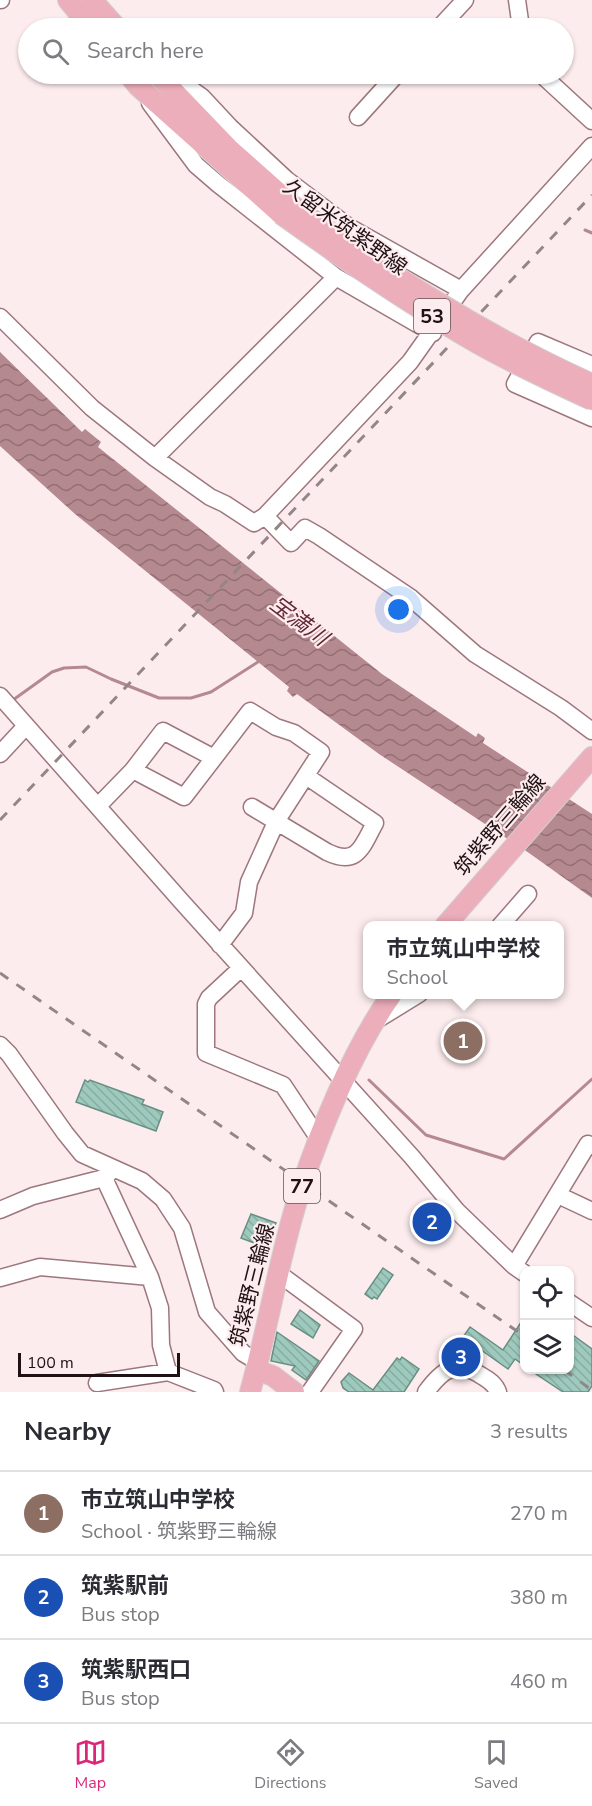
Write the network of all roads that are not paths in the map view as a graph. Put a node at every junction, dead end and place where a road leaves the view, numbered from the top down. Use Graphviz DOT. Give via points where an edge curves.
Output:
graph roads {
  1 [pos="68,0"];
  2 [pos="92,0"];
  3 [pos="465,0"];
  4 [pos="517,0"];
  5 [pos="83,18"];
  6 [pos="108,18"];
  7 [pos="448,18"];
  8 [pos="520,18"];
  9 [pos="136,84"];
  10 [pos="138,84"];
  11 [pos="167,84"];
  12 [pos="184,84"];
  13 [pos="389,84"];
  14 [pos="552,84"];
  15 [pos="358,117"];
  16 [pos="592,121"];
  17 [pos="592,146"];
  18 [pos="286,210"];
  19 [pos="336,277"];
  20 [pos="461,290"];
  21 [pos="0,316"];
  22 [pos="433,333"];
  23 [pos="592,365"];
  24 [pos="592,384"];
  25 [pos="592,400"];
  26 [pos="592,418"];
  27 [pos="155,458"];
  28 [pos="265,516"];
  29 [pos="0,696"];
  30 [pos="26,726"];
  31 [pos="592,731"];
  32 [pos="0,754"];
  33 [pos="592,757"];
  34 [pos="214,758"];
  35 [pos="133,770"];
  36 [pos="306,776"];
  37 [pos="98,806"];
  38 [pos="252,807"];
  39 [pos="277,820"];
  40 [pos="528,894"];
  41 [pos="449,921"];
  42 [pos="504,921"];
  43 [pos="220,945"];
  44 [pos="238,971"];
  45 [pos="389,999"];
  46 [pos="411,999"];
  47 [pos="375,1021"];
  48 [pos="0,1044"];
  49 [pos="344,1082"];
  50 [pos="319,1139"];
  51 [pos="592,1146"];
  52 [pos="108,1173"];
  53 [pos="558,1195"];
  54 [pos="0,1210"];
  55 [pos="592,1211"];
  56 [pos="519,1269"];
  57 [pos="279,1273"];
  58 [pos="150,1277"];
  59 [pos="0,1278"];
  60 [pos="574,1306"];
  61 [pos="592,1318"];
  62 [pos="257,1366"];
  63 [pos="168,1372"];
  64 [pos="97,1383"];
  65 [pos="215,1392"];
  66 [pos="250,1392"];
  67 [pos="294,1392"];
  68 [pos="310,1392"];
  69 [pos="426,1392"];
  70 [pos="498,1392"];
  1 -- 5 [label="main road"];
  2 -- 6 [label="main road"];
  3 -- 7 [label="street"];
  4 -- 8 [label="street"];
  9 -- 19 [label="street" via="196,165"];
  10 -- 18 [label="main road, 久留米筑紫野線 / 53"];
  11 -- 18 [label="main road, 久留米筑紫野線 / 53"];
  12 -- 20 [label="street" via="287,180 349,227"];
  13 -- 15 [label="street"];
  14 -- 16 [label="street"];
  17 -- 20 [label="street"];
  18 -- 24 [label="main road, 久留米筑紫野線 / 53, bridge" via="486,332"];
  18 -- 25 [label="main road, 久留米筑紫野線 / 53, bridge" via="387,288 477,344"];
  19 -- 22 [label="street"];
  19 -- 27 [label="street"];
  20 -- 22 [label="street"];
  21 -- 27 [label="street" via="92,408"];
  22 -- 28 [label="street"];
  23 -- 26 [label="street" via="538,342 515,384"];
  27 -- 28 [label="street" via="254,523"];
  28 -- 31 [label="street" via="291,543 305,528 319,536 411,598 475,654"];
  29 -- 30 [label="street"];
  30 -- 32 [label="street"];
  30 -- 37 [label="street"];
  33 -- 41 [label="main road, 筑紫野三輪線"];
  34 -- 35 [label="street" via="163,731"];
  34 -- 35 [label="street" via="184,797"];
  34 -- 36 [label="street" via="250,711 321,752"];
  35 -- 37 [label="street"];
  36 -- 39 [label="street"];
  36 -- 39 [label="street" via="375,823 358,852 351,857 338,857"];
  37 -- 43 [label="street"];
  38 -- 39 [label="street"];
  39 -- 43 [label="street" via="249,882 244,913"];
  40 -- 42 [label="street"];
  43 -- 49 [label="street"];
  44 -- 50 [label="street" via="206,1004 206,1053 283,1085"];
  45 -- 47 [label="main road, 筑紫野三輪線 / 77"];
  46 -- 47 [label="street"];
  47 -- 49 [label="main road, 筑紫野三輪線 / 77"];
  48 -- 52 [label="street" via="82,1154"];
  49 -- 50 [label="main road, 筑紫野三輪線 / 77"];
  49 -- 56 [label="street" via="457,1211"];
  50 -- 57 [label="main road, 筑紫野三輪線 / 77" via="301,1187"];
  51 -- 53 [label="street" via="588,1144"];
  52 -- 54 [label="street"];
  52 -- 58 [label="street"];
  52 -- 62 [label="street" via="142,1181 163,1199 182,1228 207,1312"];
  53 -- 55 [label="street"];
  53 -- 56 [label="street"];
  57 -- 62 [label="main road, 筑紫野三輪線 / 77"];
  57 -- 68 [label="street" via="354,1329"];
  58 -- 59 [label="street" via="40,1267"];
  58 -- 63 [label="street" via="159,1308 161,1345"];
  60 -- 61 [label="street"];
  62 -- 66 [label="main road, 筑紫野三輪線 / 77"];
  62 -- 67 [label="main road"];
  63 -- 64 [label="street"];
  63 -- 65 [label="street"];
  69 -- 70 [label="street" via="437,1377 452,1368 479,1374 495,1385"];
}
